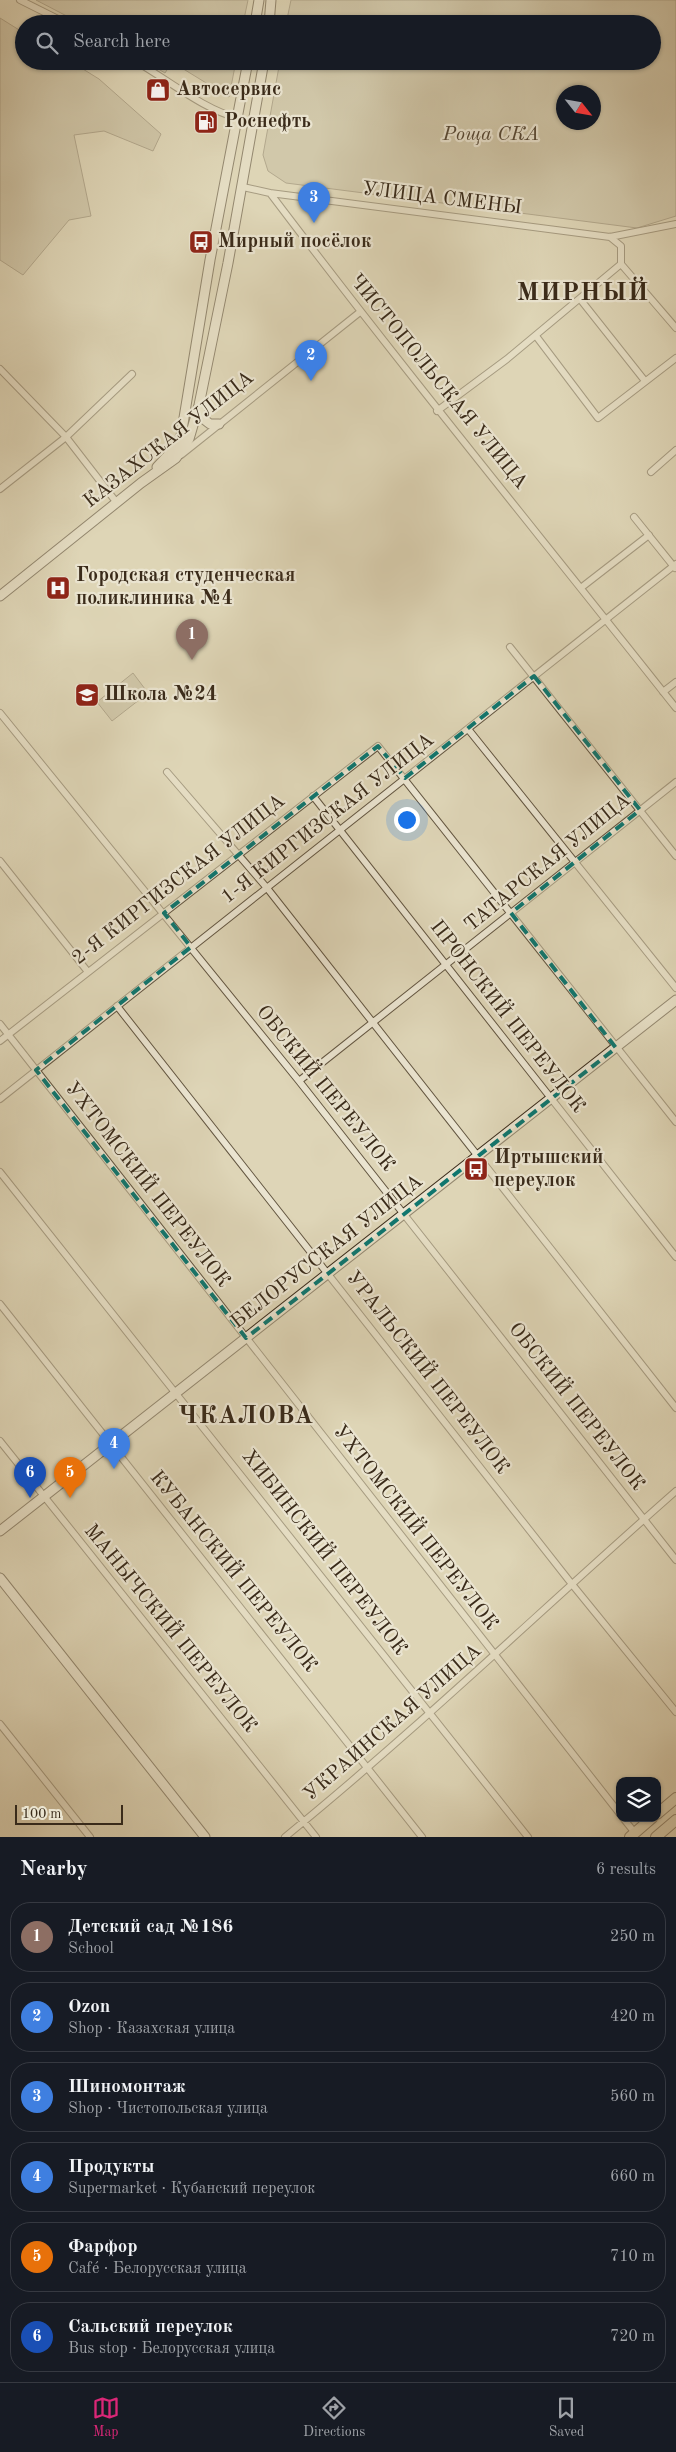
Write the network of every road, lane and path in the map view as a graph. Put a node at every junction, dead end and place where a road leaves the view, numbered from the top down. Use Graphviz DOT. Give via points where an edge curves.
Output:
graph roads {
  1 [pos="20,0"];
  2 [pos="259,0"];
  3 [pos="272,0"];
  4 [pos="50,15"];
  5 [pos="256,15"];
  6 [pos="270,15"];
  7 [pos="149,70"];
  8 [pos="246,70"];
  9 [pos="263,70"];
  10 [pos="238,118"];
  11 [pos="255,120"];
  12 [pos="243,187"];
  13 [pos="270,193"];
  14 [pos="676,224"];
  15 [pos="610,237"];
  16 [pos="210,260"];
  17 [pos="228,263"];
  18 [pos="622,264"];
  19 [pos="580,299"];
  20 [pos="360,312"];
  21 [pos="676,328"];
  22 [pos="536,336"];
  23 [pos="676,358"];
  24 [pos="0,369"];
  25 [pos="132,374"];
  26 [pos="645,381"];
  27 [pos="198,410"];
  28 [pos="437,411"];
  29 [pos="219,424"];
  30 [pos="66,437"];
  31 [pos="676,450"];
  32 [pos="176,458"];
  33 [pos="651,472"];
  34 [pos="141,483"];
  35 [pos="0,489"];
  36 [pos="117,503"];
  37 [pos="634,516"];
  38 [pos="649,535"];
  39 [pos="675,566"];
  40 [pos="582,588"];
  41 [pos="0,596"];
  42 [pos="606,620"];
  43 [pos="510,646"];
  44 [pos="534,676"];
  45 [pos="676,682"];
  46 [pos="663,692"];
  47 [pos="676,708"];
  48 [pos="0,713"];
  49 [pos="468,728"];
  50 [pos="167,772"];
  51 [pos="405,778"];
  52 [pos="676,782"];
  53 [pos="313,796"];
  54 [pos="640,810"];
  55 [pos="339,830"];
  56 [pos="239,854"];
  57 [pos="676,856"];
  58 [pos="0,861"];
  59 [pos="575,862"];
  60 [pos="267,888"];
  61 [pos="164,912"];
  62 [pos="512,913"];
  63 [pos="191,947"];
  64 [pos="446,965"];
  65 [pos="88,972"];
  66 [pos="676,988"];
  67 [pos="676,1000"];
  68 [pos="117,1006"];
  69 [pos="374,1023"];
  70 [pos="0,1024"];
  71 [pos="8,1034"];
  72 [pos="0,1041"];
  73 [pos="616,1048"];
  74 [pos="36,1070"];
  75 [pos="299,1081"];
  76 [pos="551,1098"];
  77 [pos="0,1099"];
  78 [pos="676,1122"];
  79 [pos="479,1155"];
  80 [pos="0,1172"];
  81 [pos="404,1214"];
  82 [pos="676,1257"];
  83 [pos="328,1274"];
  84 [pos="0,1304"];
  85 [pos="246,1338"];
  86 [pos="176,1393"];
  87 [pos="676,1408"];
  88 [pos="0,1441"];
  89 [pos="110,1444"];
  90 [pos="676,1491"];
  91 [pos="44,1497"];
  92 [pos="644,1520"];
  93 [pos="0,1531"];
  94 [pos="676,1560"];
  95 [pos="0,1578"];
  96 [pos="571,1583"];
  97 [pos="494,1656"];
  98 [pos="430,1712"];
  99 [pos="676,1712"];
  100 [pos="0,1724"];
  101 [pos="367,1767"];
  102 [pos="676,1798"];
  103 [pos="616,1809"];
  104 [pos="661,1811"];
  105 [pos="676,1820"];
  106 [pos="304,1822"];
  107 [pos="625,1822"];
  108 [pos="647,1822"];
  109 [pos="632,1835"];
  110 [pos="90,1837"];
  111 [pos="205,1837"];
  112 [pos="285,1837"];
  113 [pos="316,1837"];
  114 [pos="422,1837"];
  115 [pos="528,1837"];
  116 [pos="656,1837"];
  1 -- 4 [label="street"];
  2 -- 5 [label="main road"];
  3 -- 6 [label="main road"];
  7 -- 10 [label="street" via="216,112"];
  8 -- 10 [label="main road"];
  9 -- 11 [label="main road"];
  10 -- 11 [label="main road"];
  10 -- 16 [label="main road"];
  11 -- 12 [label="main road"];
  12 -- 13 [label="street"];
  12 -- 17 [label="main road"];
  13 -- 15 [label="street, УЛИЦА СМЕНЫ"];
  13 -- 20 [label="street, ЧИСТОПОЛЬСКАЯ УЛИЦА"];
  14 -- 15 [label="street, УЛИЦА СМЕНЫ"];
  15 -- 18 [label="street" via="621,246"];
  16 -- 17 [label="main road"];
  16 -- 34 [label="main road" via="180,436 172,451"];
  17 -- 27 [label="main road"];
  18 -- 19 [label="street"];
  18 -- 21 [label="street"];
  19 -- 22 [label="street"];
  19 -- 26 [label="street"];
  20 -- 28 [label="street, ЧИСТОПОЛЬСКАЯ УЛИЦА"];
  20 -- 29 [label="street, КАЗАХСКАЯ УЛИЦА"];
  22 -- 26 [label="street" via="598,418"];
  22 -- 28 [label="street"];
  23 -- 26 [label="street"];
  24 -- 30 [label="street"];
  25 -- 30 [label="street"];
  27 -- 29 [label="main road" via="210,424"];
  27 -- 32 [label="main road" via="189,439"];
  28 -- 40 [label="street, ЧИСТОПОЛЬСКАЯ УЛИЦА"];
  29 -- 32 [label="street, КАЗАХСКАЯ УЛИЦА"];
  30 -- 35 [label="street"];
  30 -- 36 [label="street"];
  31 -- 33 [label="street"];
  32 -- 34 [label="main road, КАЗАХСКАЯ УЛИЦА"];
  34 -- 36 [label="main road, КАЗАХСКАЯ УЛИЦА"];
  36 -- 41 [label="main road, КАЗАХСКАЯ УЛИЦА"];
  37 -- 38 [label="street"];
  38 -- 39 [label="street"];
  38 -- 40 [label="street"];
  39 -- 42 [label="street, 1-Я КИРГИЗСКАЯ УЛИЦА"];
  40 -- 42 [label="street, ЧИСТОПОЛЬСКАЯ УЛИЦА"];
  42 -- 44 [label="street, 1-Я КИРГИЗСКАЯ УЛИЦА"];
  42 -- 46 [label="street, ЧИСТОПОЛЬСКАЯ УЛИЦА"];
  43 -- 44 [label="street"];
  44 -- 49 [label="street, 1-Я КИРГИЗСКАЯ УЛИЦА"];
  44 -- 54 [label="street"];
  45 -- 46 [label="street"];
  46 -- 47 [label="street, ЧИСТОПОЛЬСКАЯ УЛИЦА"];
  48 -- 61 [label="street, ОБСКИЙ ПЕРЕУЛОК" via="92,829"];
  49 -- 51 [label="street, 1-Я КИРГИЗСКАЯ УЛИЦА"];
  49 -- 59 [label="street"];
  50 -- 56 [label="street"];
  51 -- 53 [label="street, 2-Я КИРГИЗСКАЯ УЛИЦА" via="378,746"];
  51 -- 55 [label="street, 1-Я КИРГИЗСКАЯ УЛИЦА"];
  51 -- 62 [label="street"];
  52 -- 54 [label="street, ТАТАРСКАЯ УЛИЦА"];
  53 -- 55 [label="street, ПРОНСКИЙ ПЕРЕУЛОК"];
  53 -- 56 [label="street, 2-Я КИРГИЗСКАЯ УЛИЦА"];
  54 -- 57 [label="street"];
  54 -- 59 [label="street, ТАТАРСКАЯ УЛИЦА"];
  55 -- 60 [label="street, 1-Я КИРГИЗСКАЯ УЛИЦА"];
  55 -- 64 [label="street, ПРОНСКИЙ ПЕРЕУЛОК"];
  56 -- 60 [label="street"];
  56 -- 61 [label="street, 2-Я КИРГИЗСКАЯ УЛИЦА"];
  58 -- 65 [label="street"];
  59 -- 62 [label="street, ТАТАРСКАЯ УЛИЦА"];
  59 -- 66 [label="street"];
  60 -- 63 [label="street, 1-Я КИРГИЗСКАЯ УЛИЦА"];
  60 -- 69 [label="street"];
  61 -- 63 [label="street, ОБСКИЙ ПЕРЕУЛОК"];
  61 -- 65 [label="street, 2-Я КИРГИЗСКАЯ УЛИЦА"];
  62 -- 64 [label="street, ТАТАРСКАЯ УЛИЦА"];
  62 -- 73 [label="street"];
  63 -- 68 [label="street, 1-Я КИРГИЗСКАЯ УЛИЦА"];
  63 -- 75 [label="street, ОБСКИЙ ПЕРЕУЛОК"];
  64 -- 69 [label="street, ТАТАРСКАЯ УЛИЦА"];
  64 -- 76 [label="street, ПРОНСКИЙ ПЕРЕУЛОК"];
  65 -- 71 [label="street, 2-Я КИРГИЗСКАЯ УЛИЦА"];
  67 -- 73 [label="main road, БЕЛОРУССКАЯ УЛИЦА"];
  68 -- 74 [label="street, 1-Я КИРГИЗСКАЯ УЛИЦА"];
  68 -- 83 [label="street, УРАЛЬСКИЙ ПЕРЕУЛОК"];
  69 -- 75 [label="street, ТАТАРСКАЯ УЛИЦА"];
  69 -- 79 [label="street"];
  70 -- 71 [label="street, УХТОМСКИЙ ПЕРЕУЛОК"];
  71 -- 72 [label="street, 2-Я КИРГИЗСКАЯ УЛИЦА"];
  71 -- 74 [label="street, УХТОМСКИЙ ПЕРЕУЛОК"];
  73 -- 76 [label="main road, БЕЛОРУССКАЯ УЛИЦА"];
  73 -- 78 [label="street"];
  74 -- 77 [label="street, 1-Я КИРГИЗСКАЯ УЛИЦА"];
  74 -- 85 [label="street, УХТОМСКИЙ ПЕРЕУЛОК"];
  75 -- 81 [label="street, ОБСКИЙ ПЕРЕУЛОК"];
  76 -- 79 [label="main road, БЕЛОРУССКАЯ УЛИЦА"];
  76 -- 82 [label="street, ПРОНСКИЙ ПЕРЕУЛОК"];
  79 -- 81 [label="main road, БЕЛОРУССКАЯ УЛИЦА"];
  79 -- 87 [label="street"];
  80 -- 86 [label="street, ХИБИНСКИЙ ПЕРЕУЛОК"];
  81 -- 83 [label="main road, БЕЛОРУССКАЯ УЛИЦА"];
  81 -- 92 [label="street, ОБСКИЙ ПЕРЕУЛОК"];
  83 -- 85 [label="main road, БЕЛОРУССКАЯ УЛИЦА"];
  83 -- 96 [label="street, УРАЛЬСКИЙ ПЕРЕУЛОК"];
  84 -- 89 [label="street, КУБАНСКИЙ ПЕРЕУЛОК"];
  85 -- 86 [label="main road, БЕЛОРУССКАЯ УЛИЦА"];
  85 -- 97 [label="street, УХТОМСКИЙ ПЕРЕУЛОК"];
  86 -- 89 [label="main road, БЕЛОРУССКАЯ УЛИЦА"];
  86 -- 98 [label="street, ХИБИНСКИЙ ПЕРЕУЛОК"];
  88 -- 91 [label="street, МАНЫЧСКИЙ ПЕРЕУЛОК"];
  89 -- 91 [label="main road, БЕЛОРУССКАЯ УЛИЦА"];
  89 -- 101 [label="street, КУБАНСКИЙ ПЕРЕУЛОК"];
  90 -- 92 [label="street, УКРАИНСКАЯ УЛИЦА"];
  91 -- 93 [label="main road, БЕЛОРУССКАЯ УЛИЦА"];
  91 -- 106 [label="street, МАНЫЧСКИЙ ПЕРЕУЛОК"];
  92 -- 94 [label="street, ОБСКИЙ ПЕРЕУЛОК"];
  92 -- 96 [label="street, УКРАИНСКАЯ УЛИЦА"];
  95 -- 111 [label="main road"];
  96 -- 97 [label="street, УКРАИНСКАЯ УЛИЦА"];
  96 -- 99 [label="street, УРАЛЬСКИЙ ПЕРЕУЛОК"];
  97 -- 98 [label="street, УКРАИНСКАЯ УЛИЦА"];
  97 -- 103 [label="street, УХТОМСКИЙ ПЕРЕУЛОК"];
  98 -- 101 [label="street, УКРАИНСКАЯ УЛИЦА"];
  98 -- 115 [label="street, ХИБИНСКИЙ ПЕРЕУЛОК"];
  100 -- 110 [label="street"];
  101 -- 106 [label="street, УКРАИНСКАЯ УЛИЦА"];
  101 -- 114 [label="street, КУБАНСКИЙ ПЕРЕУЛОК"];
  102 -- 104 [label="main road"];
  105 -- 116 [label="main road"];
  106 -- 112 [label="street, УКРАИНСКАЯ УЛИЦА"];
  106 -- 113 [label="street, МАНЫЧСКИЙ ПЕРЕУЛОК"];
  107 -- 109 [label="street"];
  108 -- 109 [label="main road"];
}
